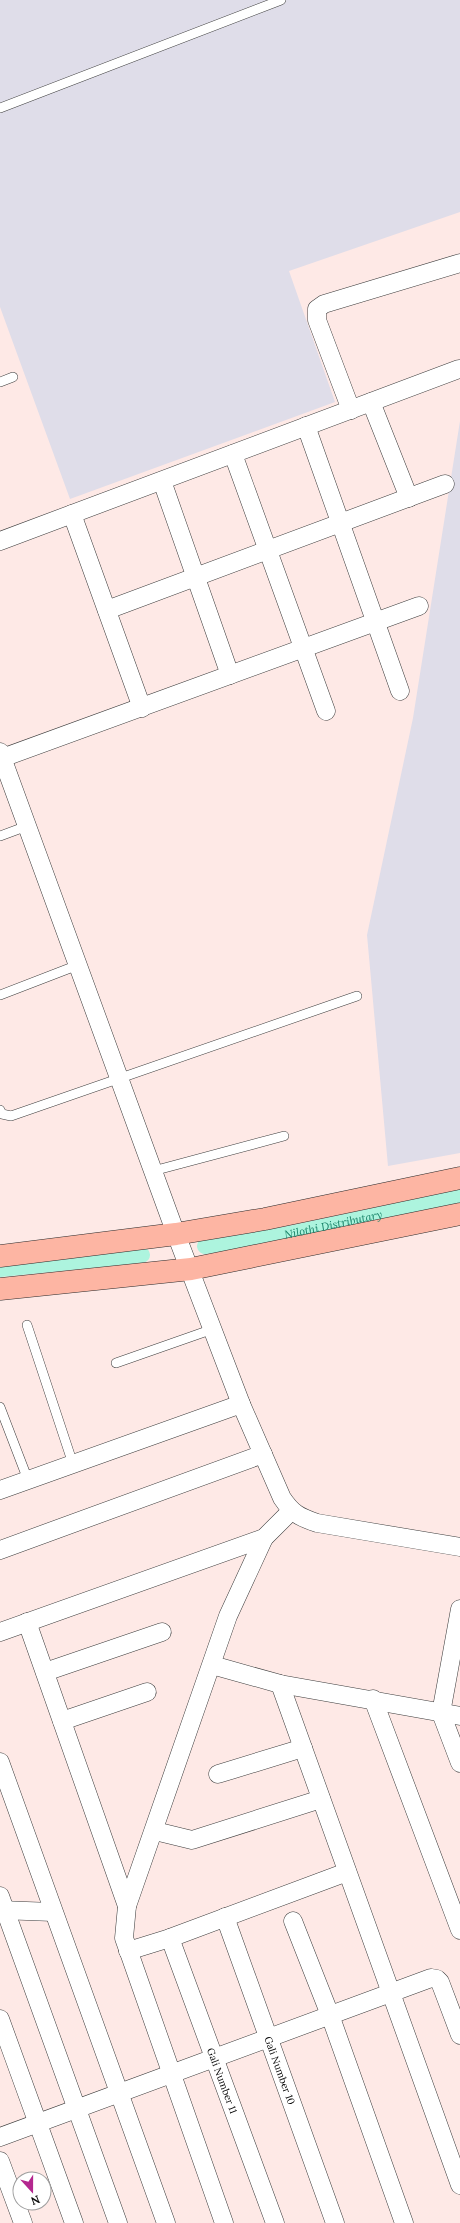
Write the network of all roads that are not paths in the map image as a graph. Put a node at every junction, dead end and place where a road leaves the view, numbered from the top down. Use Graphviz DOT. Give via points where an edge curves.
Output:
graph roads {
  1 [pos="282,0"];
  2 [pos="0,108"];
  3 [pos="460,263"];
  4 [pos="459,369"];
  5 [pos="13,377"];
  6 [pos="0,382"];
  7 [pos="371,402"];
  8 [pos="351,410"];
  9 [pos="306,426"];
  10 [pos="233,454"];
  11 [pos="162,481"];
  12 [pos="445,484"];
  13 [pos="409,498"];
  14 [pos="72,514"];
  15 [pos="341,524"];
  16 [pos="0,541"];
  17 [pos="267,551"];
  18 [pos="195,578"];
  19 [pos="419,606"];
  20 [pos="106,610"];
  21 [pos="375,623"];
  22 [pos="304,649"];
  23 [pos="230,675"];
  24 [pos="400,691"];
  25 [pos="142,708"];
  26 [pos="326,711"];
  27 [pos="1,755"];
  28 [pos="27,826"];
  29 [pos="0,836"];
  30 [pos="78,966"];
  31 [pos="0,995"];
  32 [pos="357,996"];
  33 [pos="120,1078"];
  34 [pos="0,1110"];
  35 [pos="284,1136"];
  36 [pos="153,1171"];
  37 [pos="460,1178"];
  38 [pos="460,1214"];
  39 [pos="176,1234"];
  40 [pos="0,1256"];
  41 [pos="191,1269"];
  42 [pos="0,1289"];
  43 [pos="27,1325"];
  44 [pos="213,1329"];
  45 [pos="116,1363"];
  46 [pos="241,1404"];
  47 [pos="0,1407"];
  48 [pos="263,1454"];
  49 [pos="73,1464"];
  50 [pos="28,1480"];
  51 [pos="0,1490"];
  52 [pos="291,1511"];
  53 [pos="264,1538"];
  54 [pos="460,1547"];
  55 [pos="0,1550"];
  56 [pos="460,1609"];
  57 [pos="27,1622"];
  58 [pos="0,1632"];
  59 [pos="162,1632"];
  60 [pos="212,1665"];
  61 [pos="45,1672"];
  62 [pos="280,1684"];
  63 [pos="147,1692"];
  64 [pos="373,1699"];
  65 [pos="442,1713"];
  66 [pos="460,1716"];
  67 [pos="62,1721"];
  68 [pos="303,1748"];
  69 [pos="0,1762"];
  70 [pos="460,1763"];
  71 [pos="218,1774"];
  72 [pos="321,1800"];
  73 [pos="155,1831"];
  74 [pos="347,1872"];
  75 [pos="2,1906"];
  76 [pos="127,1906"];
  77 [pos="53,1912"];
  78 [pos="224,1917"];
  79 [pos="293,1921"];
  80 [pos="460,1930"];
  81 [pos="170,1938"];
  82 [pos="128,1951"];
  83 [pos="390,1993"];
  84 [pos="330,2015"];
  85 [pos="0,2019"];
  86 [pos="460,2035"];
  87 [pos="268,2038"];
  88 [pos="213,2058"];
  89 [pos="170,2074"];
  90 [pos="118,2093"];
  91 [pos="76,2108"];
  92 [pos="38,2123"];
  93 [pos="0,2136"];
  94 [pos="0,2161"];
  95 [pos="460,2185"];
  96 [pos="23,2223"];
  97 [pos="74,2223"];
  98 [pos="118,2223"];
  99 [pos="166,2223"];
  100 [pos="224,2223"];
  101 [pos="275,2223"];
  102 [pos="335,2223"];
  103 [pos="404,2223"];
  1 -- 2 [label="lane"];
  3 -- 8 [label="street" via="324,304 318,309 317,320"];
  4 -- 7 [label="street"];
  5 -- 6 [label="lane"];
  7 -- 8 [label="street"];
  7 -- 13 [label="street"];
  8 -- 9 [label="street"];
  9 -- 10 [label="street"];
  9 -- 15 [label="street"];
  10 -- 11 [label="street"];
  10 -- 17 [label="street"];
  11 -- 14 [label="street"];
  11 -- 18 [label="street"];
  12 -- 13 [label="street"];
  13 -- 15 [label="street"];
  14 -- 16 [label="street"];
  14 -- 20 [label="street"];
  15 -- 17 [label="street"];
  15 -- 21 [label="street"];
  17 -- 18 [label="street"];
  17 -- 22 [label="street"];
  18 -- 20 [label="street"];
  18 -- 23 [label="street"];
  19 -- 21 [label="street"];
  20 -- 25 [label="street"];
  21 -- 22 [label="street"];
  21 -- 24 [label="street"];
  22 -- 23 [label="street"];
  22 -- 26 [label="street"];
  23 -- 25 [label="street"];
  25 -- 27 [label="street"];
  27 -- 28 [label="street"];
  28 -- 29 [label="lane"];
  28 -- 30 [label="street"];
  30 -- 31 [label="lane"];
  30 -- 33 [label="street"];
  32 -- 33 [label="lane"];
  33 -- 34 [label="lane" via="11,1116 2,1114"];
  33 -- 36 [label="street"];
  35 -- 36 [label="lane"];
  36 -- 39 [label="street"];
  37 -- 39 [label="street" via="265,1219"];
  38 -- 41 [label="street"];
  39 -- 40 [label="street"];
  39 -- 41 [label="street"];
  41 -- 42 [label="street"];
  41 -- 44 [label="street"];
  43 -- 49 [label="lane"];
  44 -- 45 [label="lane"];
  44 -- 46 [label="street"];
  46 -- 48 [label="street"];
  46 -- 49 [label="street"];
  47 -- 50 [label="lane"];
  48 -- 52 [label="street" via="274,1481"];
  48 -- 55 [label="street"];
  49 -- 50 [label="street"];
  50 -- 51 [label="street"];
  52 -- 53 [label="street"];
  52 -- 54 [label="street" via="316,1523"];
  53 -- 57 [label="street"];
  53 -- 60 [label="street" via="228,1616"];
  56 -- 65 [label="street"];
  57 -- 58 [label="street"];
  57 -- 61 [label="street"];
  59 -- 61 [label="street"];
  60 -- 62 [label="street"];
  60 -- 73 [label="street"];
  61 -- 67 [label="street"];
  62 -- 64 [label="street"];
  62 -- 68 [label="street"];
  63 -- 67 [label="street"];
  64 -- 65 [label="street"];
  64 -- 80 [label="street"];
  65 -- 66 [label="street"];
  65 -- 70 [label="street"];
  67 -- 76 [label="street"];
  68 -- 71 [label="street"];
  68 -- 72 [label="street"];
  69 -- 77 [label="street"];
  72 -- 73 [label="street" via="192,1840"];
  72 -- 74 [label="street"];
  73 -- 76 [label="street"];
  74 -- 78 [label="street"];
  74 -- 83 [label="street"];
  75 -- 77 [label="street"];
  75 -- 91 [label="street"];
  76 -- 82 [label="street" via="124,1938"];
  77 -- 90 [label="street"];
  78 -- 81 [label="street"];
  78 -- 87 [label="street, Gali Number 10"];
  79 -- 84 [label="street"];
  81 -- 82 [label="street"];
  81 -- 88 [label="street, Gali Number 11"];
  82 -- 89 [label="street"];
  83 -- 84 [label="street"];
  83 -- 86 [label="street" via="431,1978 437,1979"];
  83 -- 95 [label="street"];
  84 -- 87 [label="street"];
  84 -- 103 [label="street"];
  85 -- 92 [label="street"];
  87 -- 88 [label="street"];
  87 -- 102 [label="street, Gali Number 10"];
  88 -- 89 [label="street"];
  88 -- 101 [label="street, Gali Number 11"];
  89 -- 90 [label="street"];
  89 -- 100 [label="street"];
  90 -- 91 [label="street"];
  90 -- 99 [label="street"];
  91 -- 92 [label="street"];
  91 -- 98 [label="street"];
  92 -- 93 [label="street"];
  92 -- 97 [label="street"];
  94 -- 96 [label="street"];
}
